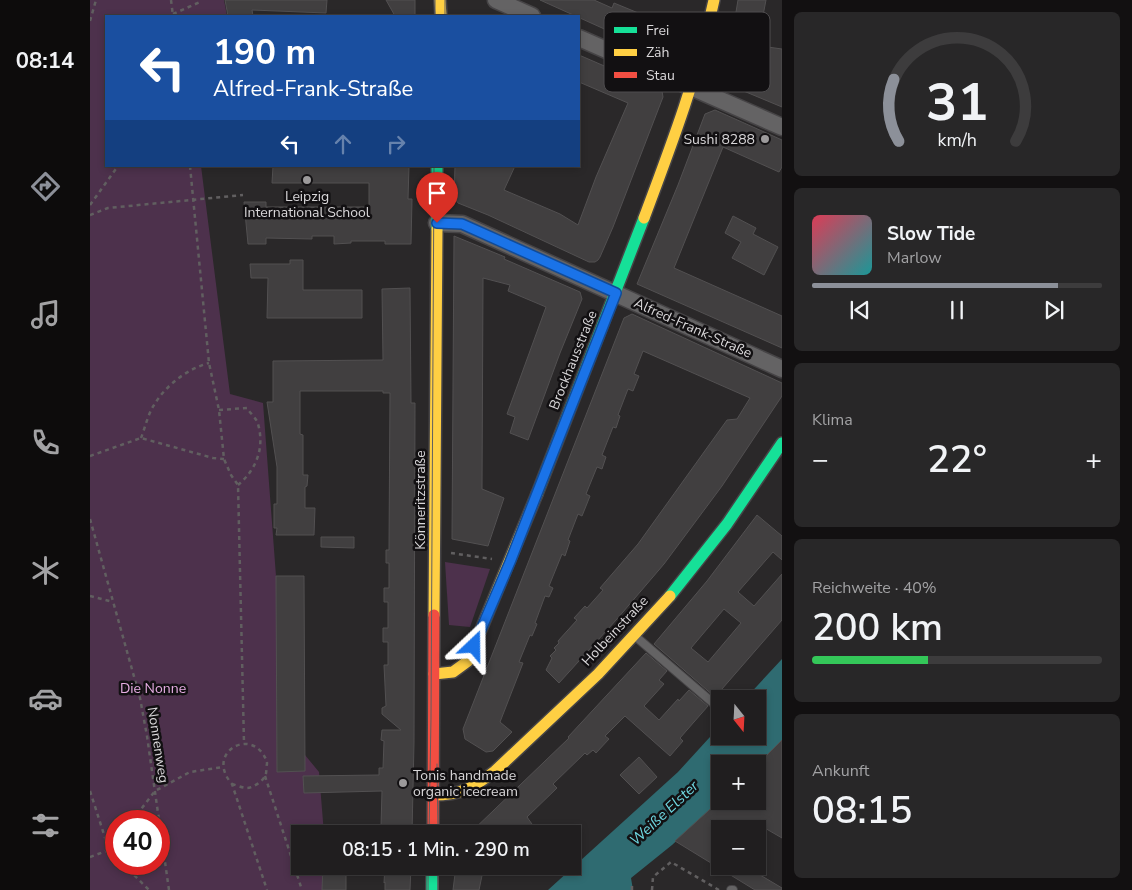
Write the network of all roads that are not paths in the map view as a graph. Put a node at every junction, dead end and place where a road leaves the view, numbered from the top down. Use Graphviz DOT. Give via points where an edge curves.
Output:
graph roads {
  1 [pos="440,0"];
  2 [pos="496,0"];
  3 [pos="440,15"];
  4 [pos="530,15"];
  5 [pos="580,38"];
  6 [pos="604,49"];
  7 [pos="690,92"];
  8 [pos="703,92"];
  9 [pos="782,128"];
  10 [pos="437,167"];
  11 [pos="437,223"];
  12 [pos="616,293"];
  13 [pos="782,369"];
  14 [pos="782,443"];
  15 [pos="634,635"];
  16 [pos="434,674"];
  17 [pos="711,701"];
  18 [pos="433,795"];
  19 [pos="432,825"];
  20 [pos="432,875"];
  21 [pos="432,890"];
  1 -- 3 [label="street"];
  2 -- 4 [label="street"];
  5 -- 6 [label="street"];
  7 -- 12 [label="street, Brockhausstraße"];
  8 -- 9 [label="street"];
  10 -- 11 [label="street, Könneritzstraße"];
  11 -- 12 [label="street, Alfred-Frank-Straße" via="462,224"];
  11 -- 16 [label="street, Könneritzstraße"];
  12 -- 13 [label="street, Alfred-Frank-Straße"];
  12 -- 16 [label="street, Brockhausstraße" via="468,661 455,671"];
  14 -- 15 [label="street, Holbeinstraße" via="701,559"];
  15 -- 17 [label="lane"];
  15 -- 18 [label="street, Holbeinstraße" via="564,708 482,780 459,793"];
  16 -- 18 [label="street, Könneritzstraße"];
  18 -- 19 [label="street, Könneritzstraße"];
  20 -- 21 [label="street"];
}
